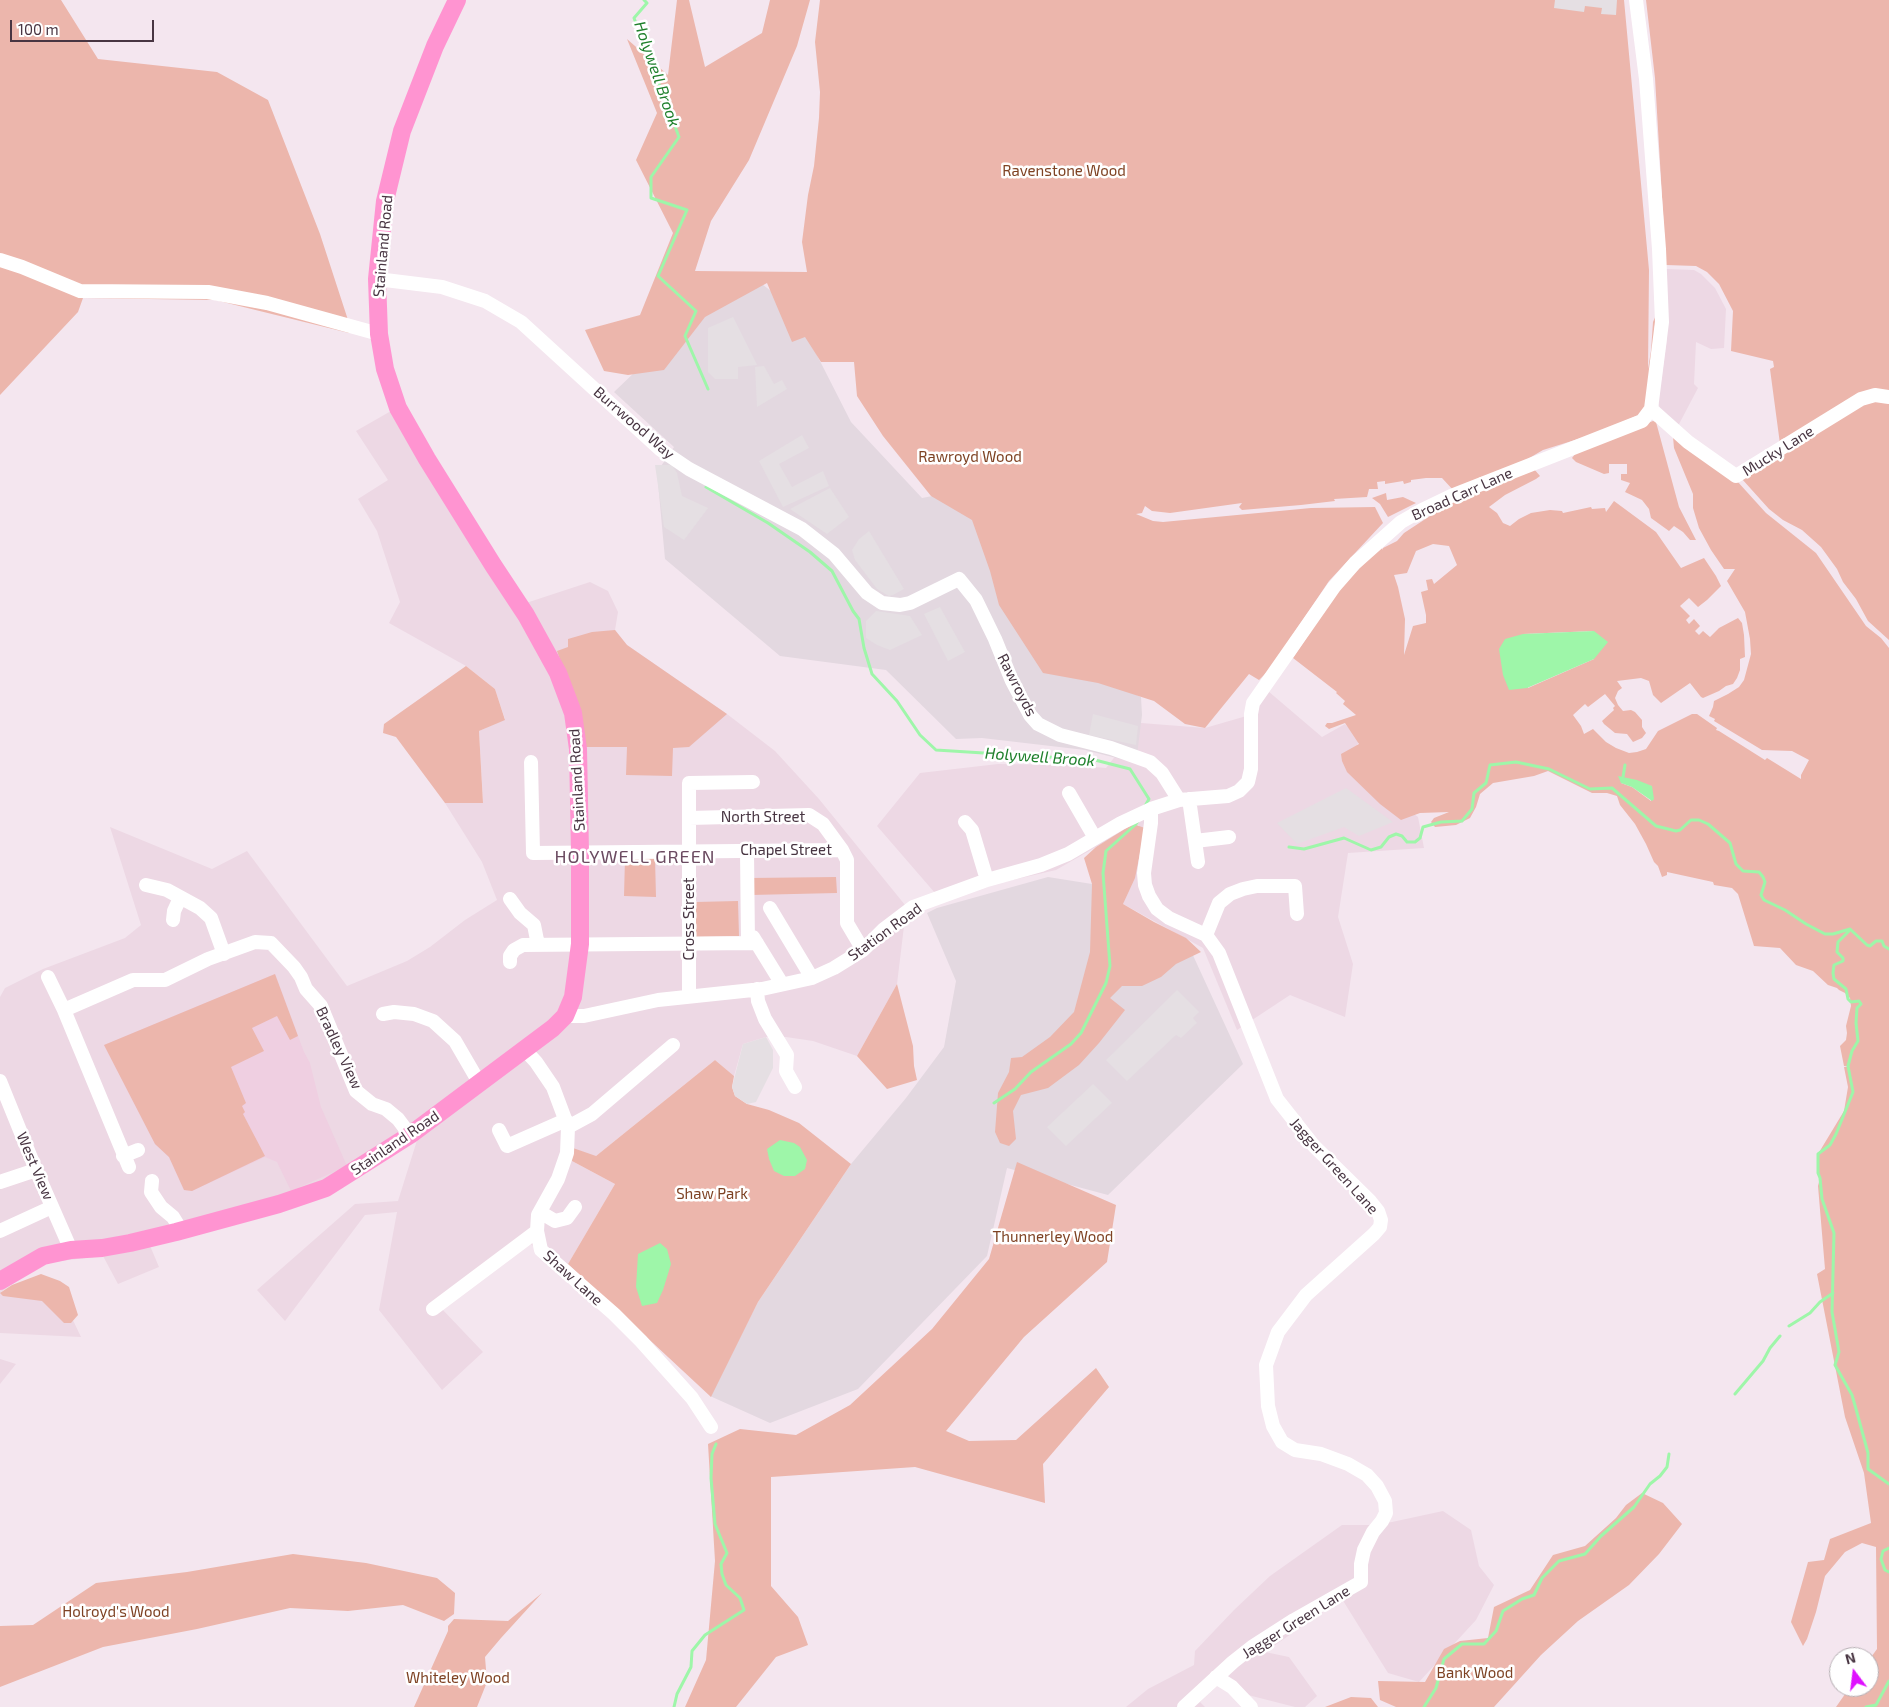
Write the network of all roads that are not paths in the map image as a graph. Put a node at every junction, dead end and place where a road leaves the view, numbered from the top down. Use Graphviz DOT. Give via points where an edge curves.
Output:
graph roads {
  1 [pos="458,0"];
  2 [pos="1636,0"];
  3 [pos="0,260"];
  4 [pos="377,279"];
  5 [pos="379,334"];
  6 [pos="1889,397"];
  7 [pos="1651,409"];
  8 [pos="960,579"];
  9 [pos="531,762"];
  10 [pos="752,782"];
  11 [pos="1069,793"];
  12 [pos="1184,800"];
  13 [pos="1150,809"];
  14 [pos="1134,817"];
  15 [pos="689,818"];
  16 [pos="966,822"];
  17 [pos="1229,837"];
  18 [pos="1095,838"];
  19 [pos="1195,841"];
  20 [pos="689,851"];
  21 [pos="747,851"];
  22 [pos="580,852"];
  23 [pos="844,855"];
  24 [pos="1198,862"];
  25 [pos="987,880"];
  26 [pos="146,885"];
  27 [pos="180,898"];
  28 [pos="510,899"];
  29 [pos="770,908"];
  30 [pos="1298,914"];
  31 [pos="174,920"];
  32 [pos="1206,935"];
  33 [pos="752,943"];
  34 [pos="580,944"];
  35 [pos="689,944"];
  36 [pos="538,945"];
  37 [pos="863,950"];
  38 [pos="224,954"];
  39 [pos="510,962"];
  40 [pos="48,977"];
  41 [pos="812,978"];
  42 [pos="782,984"];
  43 [pos="757,989"];
  44 [pos="690,996"];
  45 [pos="64,1010"];
  46 [pos="383,1014"];
  47 [pos="565,1016"];
  48 [pos="673,1045"];
  49 [pos="524,1049"];
  50 [pos="0,1081"];
  51 [pos="480,1084"];
  52 [pos="795,1087"];
  53 [pos="567,1123"];
  54 [pos="499,1130"];
  55 [pos="410,1135"];
  56 [pos="138,1150"];
  57 [pos="36,1170"];
  58 [pos="152,1181"];
  59 [pos="0,1182"];
  60 [pos="52,1207"];
  61 [pos="575,1207"];
  62 [pos="538,1214"];
  63 [pos="182,1230"];
  64 [pos="0,1231"];
  65 [pos="537,1231"];
  66 [pos="71,1250"];
  67 [pos="0,1281"];
  68 [pos="433,1309"];
  69 [pos="711,1427"];
  70 [pos="1216,1677"];
  71 [pos="1184,1707"];
  72 [pos="1251,1707"];
  1 -- 4 [label="main road, Stainland Road" via="435,46 402,131 385,201"];
  2 -- 7 [label="street" via="1660,249 1662,322"];
  3 -- 5 [label="street" via="80,291 208,292 267,303"];
  4 -- 5 [label="main road, Stainland Road"];
  4 -- 8 [label="street, Burrwood Way" via="442,286 485,301 521,322 661,450 689,469 802,529 834,554 866,593 882,603 910,603"];
  5 -- 22 [label="main road, Stainland Road" via="385,368 398,408 526,615 558,673 572,713 578,749"];
  6 -- 7 [label="street, Mucky Lane" via="1875,394 1861,399 1736,476 1688,442"];
  7 -- 12 [label="street, Broad Carr Lane" via="1642,421 1451,496 1396,526 1334,587 1257,698 1251,711 1251,769 1246,785 1228,796"];
  8 -- 12 [label="street, Rawroyds" via="976,600 1012,681 1038,724 1060,735 1150,762"];
  9 -- 22 [label="street, Chapel Street" via="533,853"];
  10 -- 15 [label="street, Cross Street" via="688,783"];
  11 -- 18 [label="street"];
  12 -- 13 [label="street, Broad Carr Lane"];
  12 -- 19 [label="street"];
  13 -- 14 [label="street, Broad Carr Lane"];
  13 -- 32 [label="street" via="1152,823 1144,873 1149,896 1157,909 1170,918"];
  14 -- 18 [label="street, Station Road"];
  15 -- 20 [label="street, Cross Street"];
  15 -- 23 [label="street, North Street" via="809,815 823,824"];
  16 -- 25 [label="street" via="972,830"];
  17 -- 19 [label="street"];
  18 -- 25 [label="street, Station Road" via="1041,865"];
  19 -- 24 [label="street"];
  20 -- 21 [label="street, Chapel Street"];
  20 -- 22 [label="street, Chapel Street"];
  20 -- 35 [label="street, Cross Street"];
  21 -- 23 [label="street, Chapel Street"];
  21 -- 33 [label="street" via="748,928"];
  22 -- 34 [label="main road, Stainland Road"];
  23 -- 37 [label="street" via="847,923"];
  25 -- 37 [label="street, Station Road" via="913,907"];
  26 -- 27 [label="street" via="167,890"];
  27 -- 31 [label="street"];
  27 -- 38 [label="street" via="211,918"];
  28 -- 36 [label="street" via="534,925"];
  29 -- 41 [label="street"];
  30 -- 32 [label="street" via="1295,886 1243,889 1219,903"];
  32 -- 70 [label="street, Jagger Green Lane" via="1219,953 1276,1099 1314,1146 1374,1206 1381,1220 1374,1234 1306,1295 1278,1332 1266,1365 1272,1426 1282,1442 1295,1450 1321,1454 1367,1475 1378,1486 1386,1513 1364,1550 1361,1582 1258,1642"];
  33 -- 35 [label="street"];
  33 -- 42 [label="street"];
  34 -- 35 [label="street"];
  34 -- 36 [label="street"];
  34 -- 47 [label="main road, Stainland Road" via="573,997"];
  35 -- 44 [label="street, Cross Street"];
  36 -- 39 [label="street" via="523,945 514,950"];
  37 -- 41 [label="street, Station Road"];
  38 -- 45 [label="street, Bradley View" via="165,980 133,980"];
  38 -- 55 [label="street, Bradley View" via="255,942 271,943 294,967 306,989 321,1006 356,1091 372,1104 386,1109"];
  40 -- 45 [label="street"];
  41 -- 42 [label="street, Station Road"];
  42 -- 43 [label="street, Station Road"];
  43 -- 44 [label="street, Station Road"];
  43 -- 52 [label="street" via="765,1019 787,1055 786,1071"];
  44 -- 47 [label="street, Station Road" via="584,1016"];
  45 -- 56 [label="street" via="126,1161"];
  46 -- 51 [label="street" via="414,1014 433,1022 455,1041"];
  47 -- 49 [label="main road, Stainland Road"];
  48 -- 53 [label="street" via="592,1114"];
  49 -- 51 [label="main road, Stainland Road"];
  49 -- 53 [label="street, Shaw Lane" via="553,1087"];
  50 -- 57 [label="street, West View"];
  51 -- 55 [label="main road, Stainland Road"];
  53 -- 54 [label="street" via="507,1146"];
  53 -- 62 [label="street, Shaw Lane" via="567,1152 558,1179"];
  55 -- 63 [label="main road, Stainland Road" via="326,1188"];
  57 -- 59 [label="street"];
  57 -- 60 [label="street, West View"];
  58 -- 63 [label="street" via="151,1192"];
  60 -- 64 [label="street"];
  60 -- 66 [label="street, West View"];
  61 -- 62 [label="street" via="567,1218 555,1221"];
  62 -- 65 [label="street, Shaw Lane"];
  63 -- 66 [label="main road, Stainland Road" via="130,1243"];
  65 -- 68 [label="street"];
  65 -- 69 [label="street, Shaw Lane" via="541,1250 641,1340 692,1398"];
  66 -- 67 [label="main road, Stainland Road" via="43,1256"];
  70 -- 71 [label="street"];
  70 -- 72 [label="street" via="1232,1687"];
}
